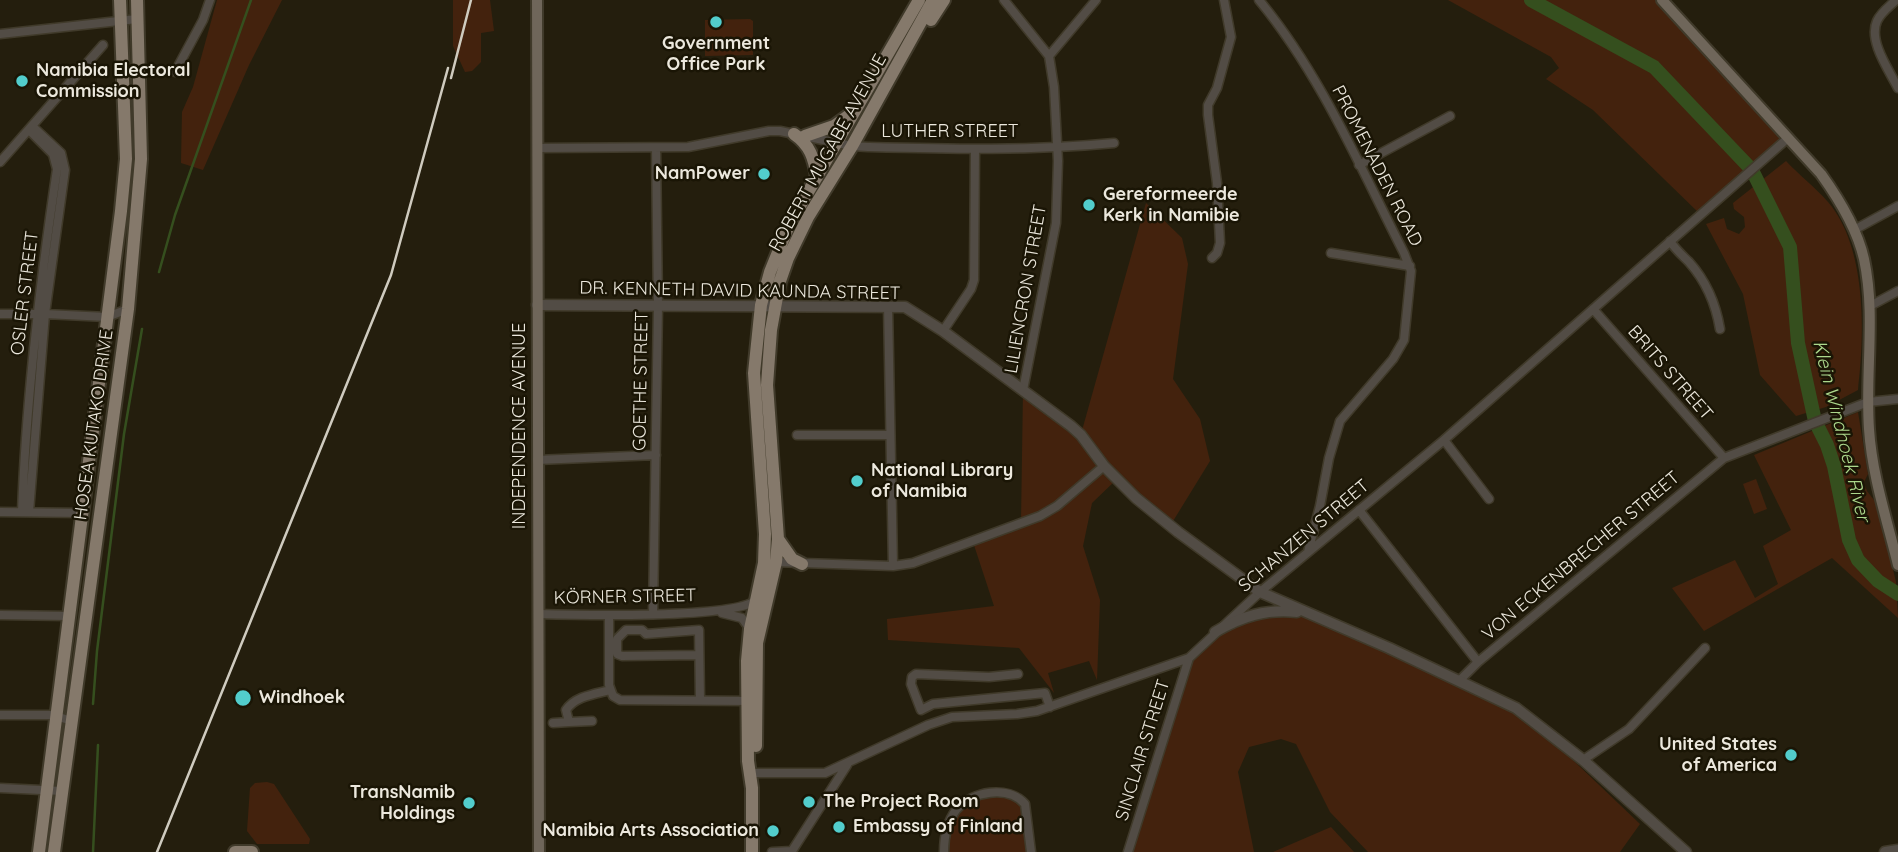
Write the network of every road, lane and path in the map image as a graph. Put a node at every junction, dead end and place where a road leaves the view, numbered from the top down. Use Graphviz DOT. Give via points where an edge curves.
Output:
graph roads {
  1 [pos="120,0"];
  2 [pos="137,0"];
  3 [pos="210,0"];
  4 [pos="537,0"];
  5 [pos="919,0"];
  6 [pos="933,0"];
  7 [pos="944,0"];
  8 [pos="1004,0"];
  9 [pos="1096,0"];
  10 [pos="1224,0"];
  11 [pos="1259,0"];
  12 [pos="1662,0"];
  13 [pos="1896,0"];
  14 [pos="137,19"];
  15 [pos="120,21"];
  16 [pos="0,34"];
  17 [pos="103,45"];
  18 [pos="1049,57"];
  19 [pos="175,72"];
  20 [pos="1898,88"];
  21 [pos="877,97"];
  22 [pos="856,111"];
  23 [pos="1450,116"];
  24 [pos="30,128"];
  25 [pos="800,135"];
  26 [pos="1788,138"];
  27 [pos="836,143"];
  28 [pos="1114,143"];
  29 [pos="852,146"];
  30 [pos="538,148"];
  31 [pos="1058,148"];
  32 [pos="656,149"];
  33 [pos="975,150"];
  34 [pos="0,162"];
  35 [pos="1359,165"];
  36 [pos="817,178"];
  37 [pos="1898,206"];
  38 [pos="1854,230"];
  39 [pos="1670,241"];
  40 [pos="1331,253"];
  41 [pos="1212,258"];
  42 [pos="1410,266"];
  43 [pos="1898,291"];
  44 [pos="537,305"];
  45 [pos="768,305"];
  46 [pos="657,306"];
  47 [pos="888,306"];
  48 [pos="1870,306"];
  49 [pos="128,309"];
  50 [pos="1593,309"];
  51 [pos="0,314"];
  52 [pos="41,314"];
  53 [pos="107,317"];
  54 [pos="1720,329"];
  55 [pos="943,331"];
  56 [pos="1023,390"];
  57 [pos="1898,399"];
  58 [pos="1868,402"];
  59 [pos="797,435"];
  60 [pos="890,435"];
  61 [pos="1444,440"];
  62 [pos="656,455"];
  63 [pos="1724,458"];
  64 [pos="537,460"];
  65 [pos="1104,466"];
  66 [pos="1489,499"];
  67 [pos="1320,506"];
  68 [pos="1359,510"];
  69 [pos="0,512"];
  70 [pos="26,512"];
  71 [pos="83,513"];
  72 [pos="1328,535"];
  73 [pos="778,539"];
  74 [pos="1308,552"];
  75 [pos="775,562"];
  76 [pos="799,564"];
  77 [pos="1898,565"];
  78 [pos="893,566"];
  79 [pos="762,575"];
  80 [pos="770,587"];
  81 [pos="1260,592"];
  82 [pos="757,600"];
  83 [pos="713,612"];
  84 [pos="653,613"];
  85 [pos="1304,613"];
  86 [pos="538,614"];
  87 [pos="0,615"];
  88 [pos="609,615"];
  89 [pos="69,616"];
  90 [pos="750,629"];
  91 [pos="1215,632"];
  92 [pos="1705,648"];
  93 [pos="699,655"];
  94 [pos="1189,658"];
  95 [pos="1478,662"];
  96 [pos="1018,674"];
  97 [pos="1460,680"];
  98 [pos="612,693"];
  99 [pos="700,701"];
  100 [pos="751,701"];
  101 [pos="1050,707"];
  102 [pos="921,710"];
  103 [pos="1,715"];
  104 [pos="57,716"];
  105 [pos="72,721"];
  106 [pos="592,721"];
  107 [pos="569,722"];
  108 [pos="553,723"];
  109 [pos="928,725"];
  110 [pos="1583,760"];
  111 [pos="847,765"];
  112 [pos="753,774"];
  113 [pos="0,788"];
  114 [pos="46,790"];
  115 [pos="62,791"];
  116 [pos="1898,850"];
  117 [pos="39,852"];
  118 [pos="54,852"];
  119 [pos="235,852"];
  120 [pos="253,852"];
  121 [pos="539,852"];
  122 [pos="752,852"];
  123 [pos="772,852"];
  124 [pos="793,852"];
  125 [pos="944,852"];
  126 [pos="1031,852"];
  127 [pos="1128,852"];
  128 [pos="1686,852"];
  129 [pos="1885,852"];
  1 -- 15 [label="main road, HOSEA KUTAKO DRIVE"];
  2 -- 14 [label="main road, HOSEA KUTAKO DRIVE"];
  3 -- 19 [label="street"];
  4 -- 30 [label="main road, INDEPENDENCE AVENUE"];
  5 -- 22 [label="main road, ROBERT MUGABE AVENUE"];
  6 -- 21 [label="main road, ROBERT MUGABE AVENUE"];
  7 -- 21 [label="main road" via="888,90"];
  8 -- 18 [label="street, LILIENCRON STREET"];
  9 -- 18 [label="street"];
  10 -- 41 [label="street" via="1231,37 1208,105 1220,243"];
  11 -- 35 [label="street, PROMENADEN ROAD" via="1308,67"];
  12 -- 26 [label="main road"];
  13 -- 20 [label="street" via="1880,15 1874,31"];
  14 -- 15 [label="street"];
  14 -- 49 [label="main road, HOSEA KUTAKO DRIVE" via="141,159"];
  15 -- 16 [label="street"];
  15 -- 53 [label="main road, HOSEA KUTAKO DRIVE" via="126,159"];
  17 -- 24 [label="street"];
  18 -- 31 [label="street, LILIENCRON STREET"];
  21 -- 29 [label="main road, ROBERT MUGABE AVENUE"];
  22 -- 25 [label="main road" via="834,126"];
  22 -- 27 [label="main road, ROBERT MUGABE AVENUE"];
  23 -- 35 [label="street"];
  24 -- 34 [label="street"];
  24 -- 52 [label="street, OSLER STREET" via="57,164"];
  25 -- 27 [label="street, LUTHER STREET"];
  25 -- 32 [label="street, LUTHER STREET" via="769,131"];
  25 -- 36 [label="main road" via="814,159"];
  26 -- 38 [label="main road" via="1821,174"];
  26 -- 39 [label="street, SCHANZEN STREET"];
  27 -- 29 [label="street, LUTHER STREET"];
  27 -- 36 [label="main road, ROBERT MUGABE AVENUE"];
  28 -- 31 [label="street, LUTHER STREET"];
  29 -- 33 [label="street, LUTHER STREET"];
  29 -- 45 [label="main road, ROBERT MUGABE AVENUE" via="796,241"];
  30 -- 32 [label="street, LUTHER STREET"];
  30 -- 44 [label="main road, INDEPENDENCE AVENUE"];
  31 -- 33 [label="street, LUTHER STREET"];
  31 -- 56 [label="street, LILIENCRON STREET" via="1056,223"];
  32 -- 46 [label="street, GOETHE STREET"];
  33 -- 55 [label="street" via="974,280"];
  35 -- 42 [label="street, PROMENADEN ROAD"];
  36 -- 45 [label="main road, ROBERT MUGABE AVENUE" via="770,272"];
  37 -- 38 [label="street"];
  38 -- 48 [label="main road" via="1864,256"];
  39 -- 50 [label="street, SCHANZEN STREET"];
  39 -- 54 [label="street" via="1707,290"];
  40 -- 42 [label="street"];
  42 -- 67 [label="street, PROMENADEN ROAD" via="1404,340 1340,421"];
  43 -- 48 [label="street"];
  44 -- 46 [label="street, DR. KENNETH DAVID KAUNDA STREET"];
  44 -- 64 [label="main road, INDEPENDENCE AVENUE"];
  45 -- 46 [label="street, DR. KENNETH DAVID KAUNDA STREET"];
  45 -- 47 [label="street, DR. KENNETH DAVID KAUNDA STREET"];
  45 -- 73 [label="main road, ROBERT MUGABE AVENUE" via="767,385"];
  45 -- 79 [label="main road, ROBERT MUGABE AVENUE" via="754,373 765,512"];
  46 -- 62 [label="street, GOETHE STREET"];
  47 -- 55 [label="street, DR. KENNETH DAVID KAUNDA STREET" via="905,307"];
  47 -- 60 [label="street"];
  48 -- 58 [label="main road"];
  49 -- 53 [label="street"];
  49 -- 105 [label="main road, HOSEA KUTAKO DRIVE"];
  50 -- 61 [label="street, SCHANZEN STREET"];
  50 -- 63 [label="street, BRITS STREET"];
  51 -- 52 [label="street"];
  52 -- 53 [label="street"];
  52 -- 70 [label="street, OSLER STREET" via="24,464"];
  53 -- 71 [label="main road, HOSEA KUTAKO DRIVE"];
  55 -- 56 [label="street, DR. KENNETH DAVID KAUNDA STREET"];
  56 -- 65 [label="street, DR. KENNETH DAVID KAUNDA STREET" via="1081,435"];
  57 -- 58 [label="street"];
  58 -- 63 [label="street, VON ECKENBRECHER STREET"];
  58 -- 77 [label="main road" via="1871,451"];
  59 -- 60 [label="street"];
  60 -- 78 [label="street"];
  61 -- 66 [label="street"];
  61 -- 68 [label="street, SCHANZEN STREET"];
  62 -- 64 [label="street"];
  62 -- 84 [label="street, GOETHE STREET"];
  63 -- 95 [label="street, VON ECKENBRECHER STREET"];
  64 -- 86 [label="main road, INDEPENDENCE AVENUE"];
  65 -- 78 [label="street" via="1040,516 924,560"];
  65 -- 81 [label="street, DR. KENNETH DAVID KAUNDA STREET" via="1178,533"];
  67 -- 72 [label="street, PROMENADEN ROAD" via="1321,523"];
  67 -- 74 [label="street, PROMENADEN ROAD"];
  68 -- 72 [label="street, SCHANZEN STREET"];
  68 -- 95 [label="street"];
  69 -- 70 [label="street"];
  70 -- 71 [label="street"];
  71 -- 89 [label="main road, HOSEA KUTAKO DRIVE"];
  72 -- 74 [label="street, SCHANZEN STREET"];
  73 -- 75 [label="main road, ROBERT MUGABE AVENUE"];
  73 -- 76 [label="main road"];
  74 -- 81 [label="street, SCHANZEN STREET"];
  75 -- 76 [label="street"];
  75 -- 79 [label="street"];
  75 -- 80 [label="main road, ROBERT MUGABE AVENUE"];
  76 -- 78 [label="street"];
  76 -- 80 [label="main road" via="775,576"];
  79 -- 82 [label="main road, ROBERT MUGABE AVENUE"];
  80 -- 100 [label="main road, ROBERT MUGABE AVENUE" via="757,643"];
  81 -- 85 [label="street, DR. KENNETH DAVID KAUNDA STREET"];
  81 -- 91 [label="street, SCHANZEN STREET"];
  82 -- 83 [label="street, KÖRNER STREET" via="744,608"];
  82 -- 90 [label="main road, ROBERT MUGABE AVENUE"];
  83 -- 84 [label="street, KÖRNER STREET"];
  83 -- 90 [label="street, KÖRNER STREET" via="742,618"];
  84 -- 88 [label="street, KÖRNER STREET"];
  85 -- 91 [label="street" via="1259,613"];
  85 -- 97 [label="street, DR. KENNETH DAVID KAUNDA STREET"];
  86 -- 88 [label="street, KÖRNER STREET"];
  86 -- 121 [label="main road, INDEPENDENCE AVENUE"];
  87 -- 89 [label="street"];
  88 -- 98 [label="street"];
  89 -- 104 [label="main road, HOSEA KUTAKO DRIVE"];
  90 -- 100 [label="main road, ROBERT MUGABE AVENUE"];
  91 -- 94 [label="street, SCHANZEN STREET"];
  92 -- 110 [label="street" via="1629,729"];
  93 -- 93 [label="street" via="622,656 617,654 617,639 626,630 646,634 697,629"];
  93 -- 99 [label="street"];
  94 -- 101 [label="street, SCHANZEN STREET"];
  94 -- 127 [label="street, SINCLAIR STREET"];
  95 -- 97 [label="street, VON ECKENBRECHER STREET"];
  96 -- 102 [label="street" via="914,675 911,684"];
  97 -- 110 [label="street, DR. KENNETH DAVID KAUNDA STREET" via="1517,708"];
  98 -- 99 [label="street" via="620,700"];
  98 -- 107 [label="street" via="570,705 566,710"];
  99 -- 100 [label="street"];
  100 -- 112 [label="main road, ROBERT MUGABE AVENUE"];
  101 -- 102 [label="street" via="1045,693 933,704"];
  101 -- 109 [label="street, SCHANZEN STREET" via="1017,715 952,717"];
  102 -- 109 [label="street"];
  103 -- 104 [label="street"];
  104 -- 105 [label="street"];
  104 -- 114 [label="main road, HOSEA KUTAKO DRIVE"];
  105 -- 115 [label="main road, HOSEA KUTAKO DRIVE"];
  106 -- 107 [label="street"];
  107 -- 108 [label="street"];
  109 -- 111 [label="street, SCHANZEN STREET"];
  110 -- 128 [label="street, DR. KENNETH DAVID KAUNDA STREET"];
  111 -- 112 [label="street, SCHANZEN STREET" via="825,773"];
  111 -- 124 [label="street"];
  112 -- 122 [label="main road, ROBERT MUGABE AVENUE"];
  113 -- 114 [label="street"];
  114 -- 115 [label="street"];
  114 -- 117 [label="main road, HOSEA KUTAKO DRIVE"];
  115 -- 118 [label="main road, HOSEA KUTAKO DRIVE"];
  116 -- 129 [label="street"];
  119 -- 120 [label="main road"];
  123 -- 124 [label="street"];
  125 -- 126 [label="street" via="957,809 968,800 1005,792 1025,804"];
}
